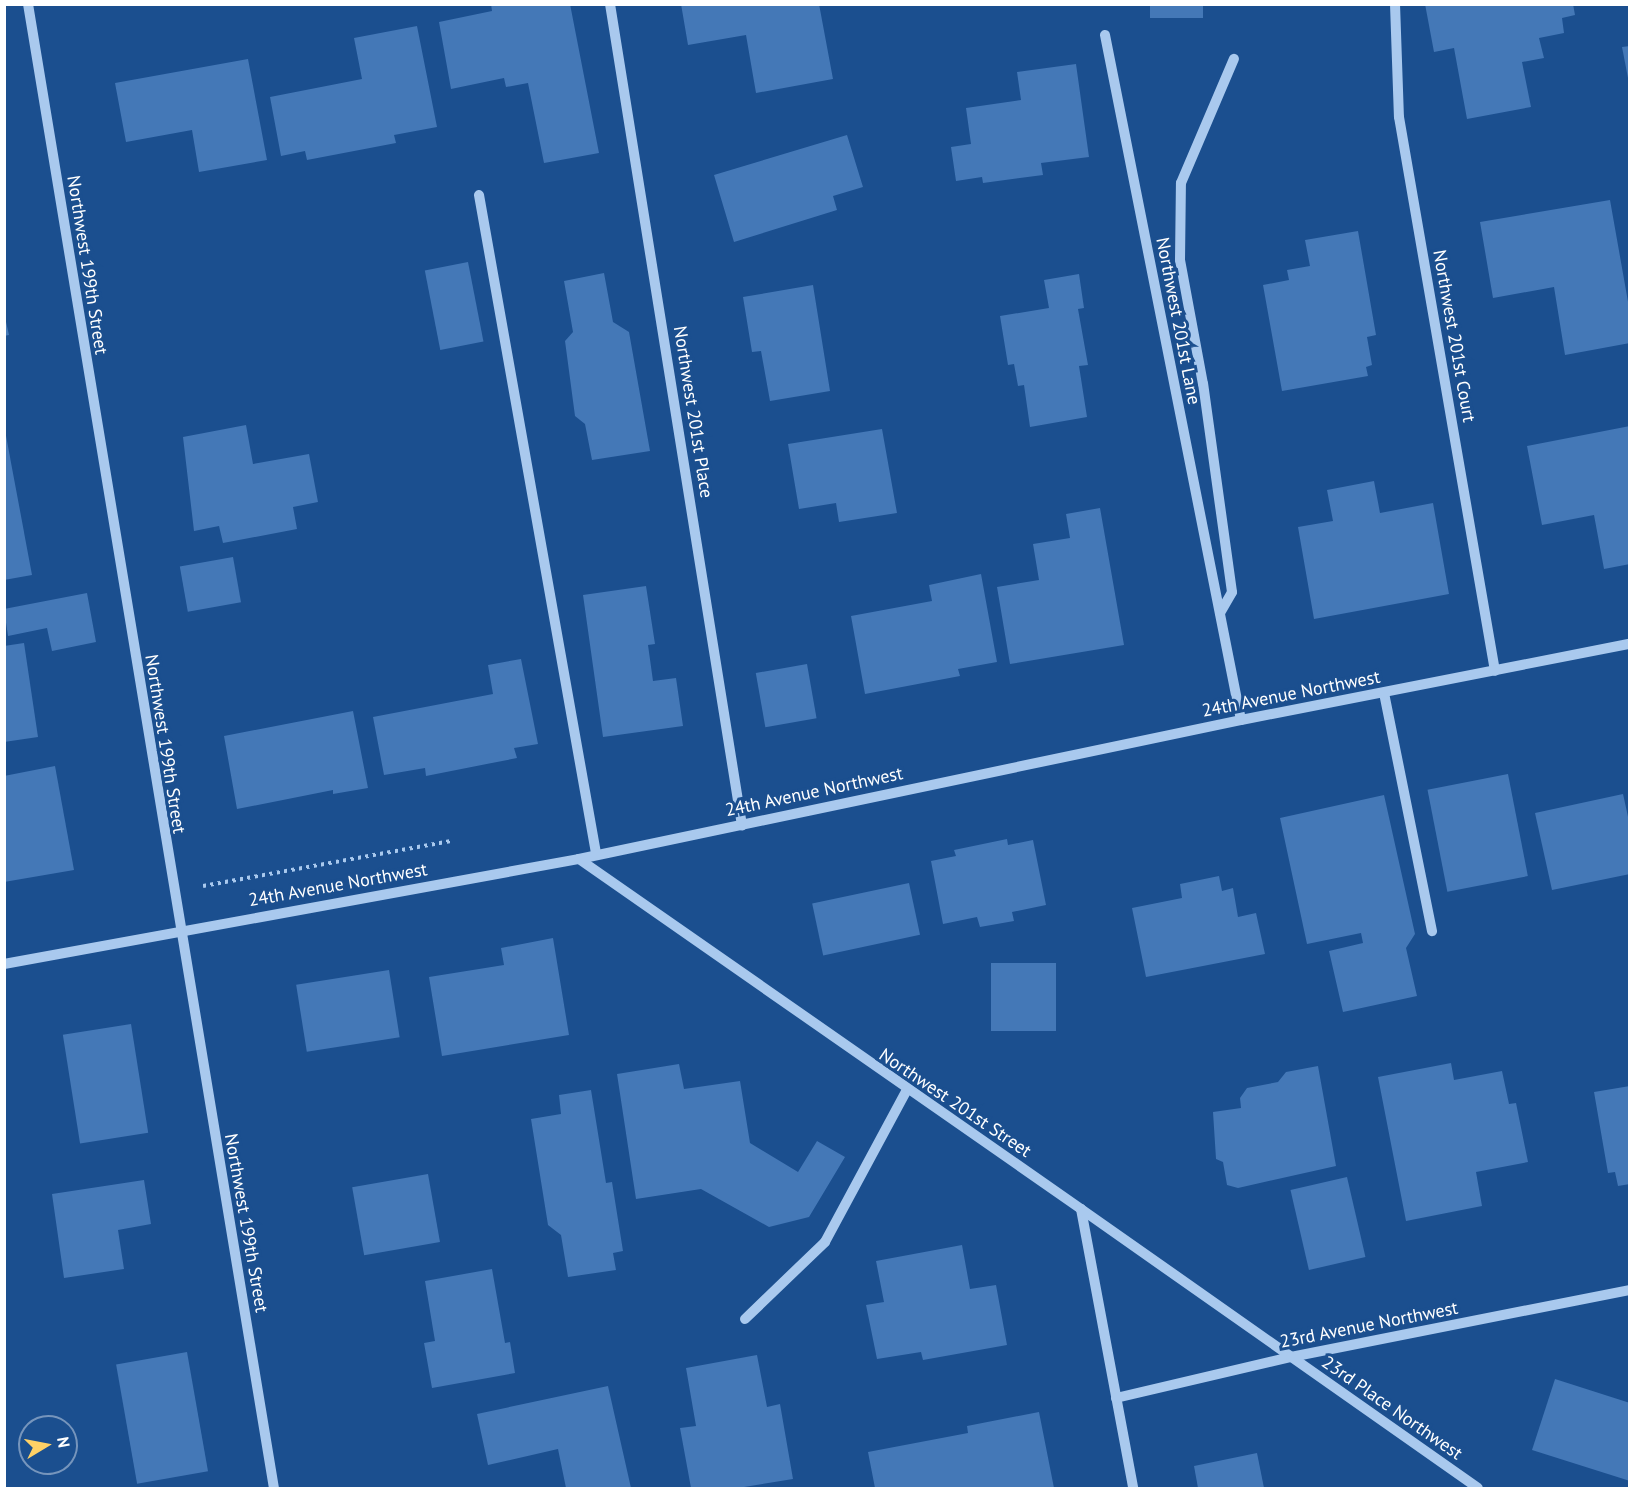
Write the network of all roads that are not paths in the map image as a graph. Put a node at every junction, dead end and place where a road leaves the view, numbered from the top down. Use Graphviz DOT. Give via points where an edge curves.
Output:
graph roads {
  1 [pos="27,4"];
  2 [pos="610,4"];
  3 [pos="1395,4"];
  4 [pos="1105,35"];
  5 [pos="1234,59"];
  6 [pos="479,195"];
  7 [pos="1220,613"];
  8 [pos="1629,644"];
  9 [pos="1495,671"];
  10 [pos="1384,693"];
  11 [pos="1241,720"];
  12 [pos="742,825"];
  13 [pos="596,853"];
  14 [pos="579,859"];
  15 [pos="179,930"];
  16 [pos="1432,931"];
  17 [pos="4,964"];
  18 [pos="907,1090"];
  19 [pos="1081,1209"];
  20 [pos="1629,1290"];
  21 [pos="745,1319"];
  22 [pos="1291,1357"];
  23 [pos="1116,1398"];
  24 [pos="274,1488"];
  25 [pos="1133,1488"];
  26 [pos="1478,1488"];
  1 -- 15 [label="street, Northwest 199th Street"];
  2 -- 12 [label="street, Northwest 201st Place"];
  3 -- 9 [label="street, Northwest 201st Court" via="1399,117"];
  4 -- 7 [label="street, Northwest 201st Lane"];
  5 -- 7 [label="street, Northwest 201st Lane" via="1181,183 1180,261 1203,384 1232,592"];
  6 -- 13 [label="street"];
  7 -- 11 [label="street, Northwest 201st Lane"];
  8 -- 9 [label="street, 24th Avenue Northwest"];
  9 -- 10 [label="street, 24th Avenue Northwest"];
  10 -- 11 [label="street, 24th Avenue Northwest"];
  10 -- 16 [label="street"];
  11 -- 12 [label="street, 24th Avenue Northwest"];
  12 -- 13 [label="street, 24th Avenue Northwest"];
  13 -- 14 [label="street, 24th Avenue Northwest"];
  14 -- 15 [label="street, 24th Avenue Northwest"];
  14 -- 18 [label="street, Northwest 201st Street"];
  15 -- 17 [label="street, 24th Avenue Northwest"];
  15 -- 24 [label="street, Northwest 199th Street"];
  18 -- 19 [label="street, Northwest 201st Street"];
  18 -- 21 [label="street" via="825,1242"];
  19 -- 22 [label="street, 23rd Place Northwest"];
  19 -- 23 [label="street"];
  20 -- 22 [label="street, 23rd Avenue Northwest"];
  22 -- 23 [label="street, 23rd Avenue Northwest"];
  22 -- 26 [label="street, 23rd Place Northwest"];
  23 -- 25 [label="street"];
}
